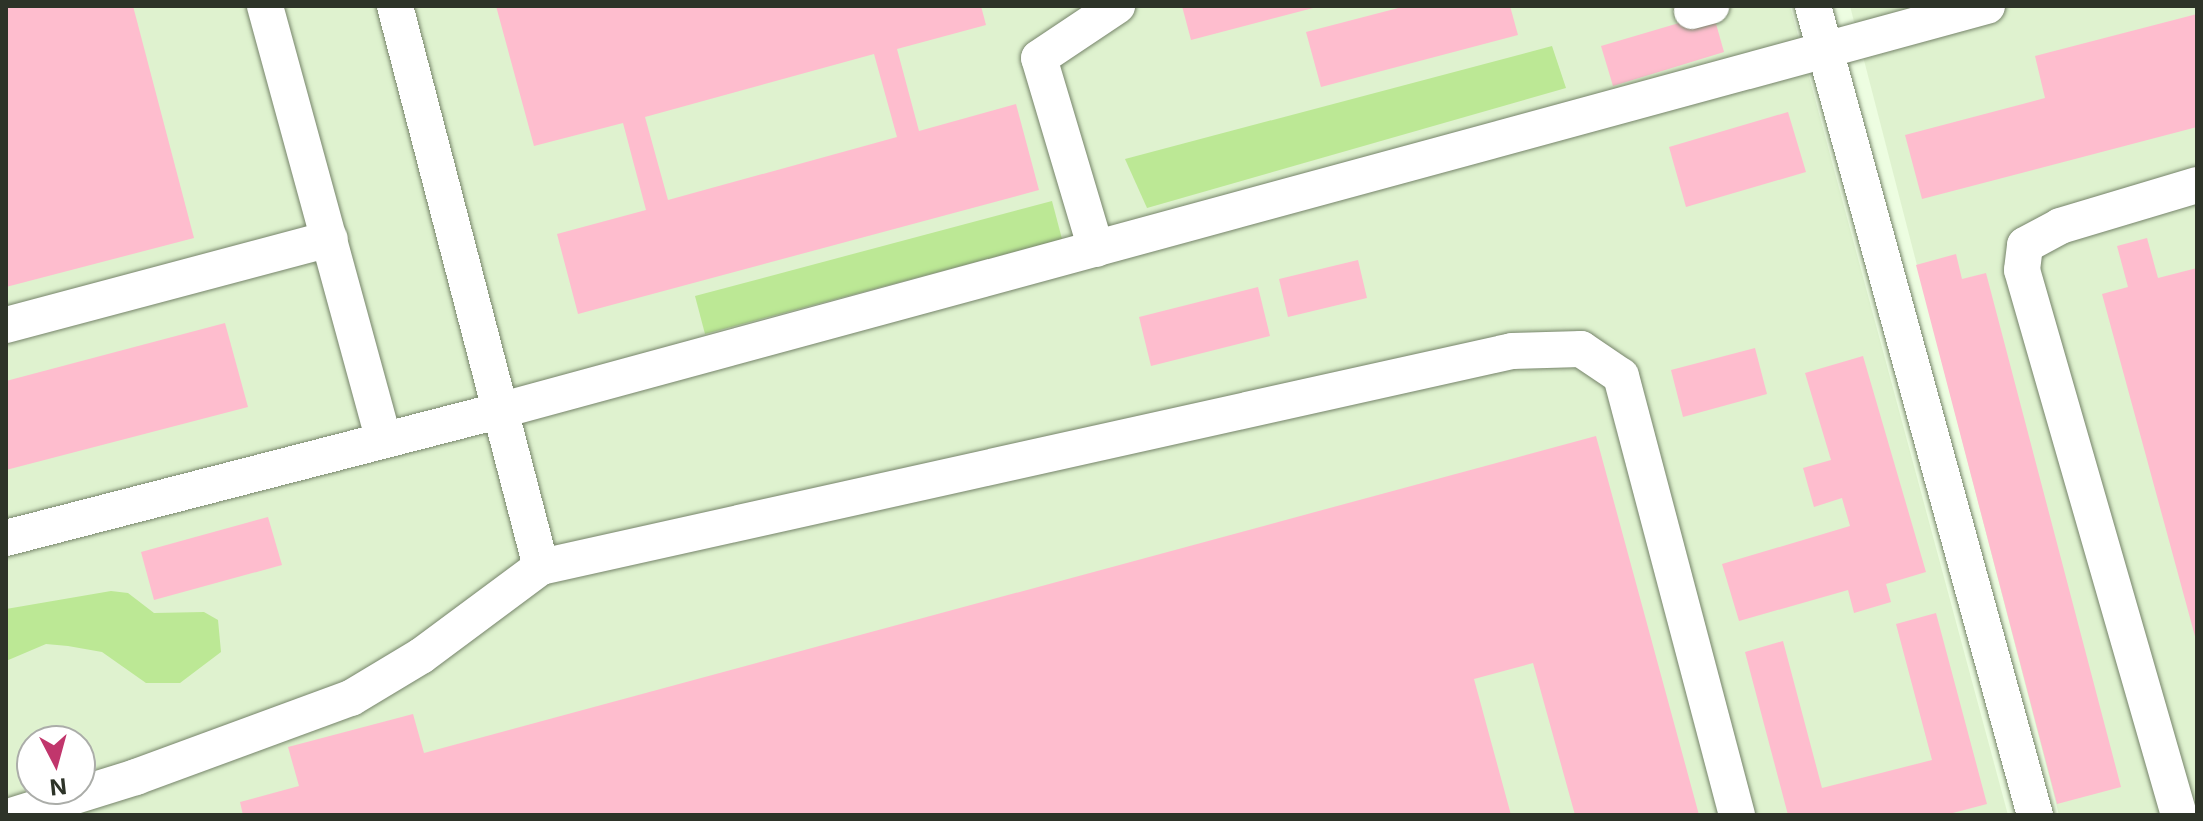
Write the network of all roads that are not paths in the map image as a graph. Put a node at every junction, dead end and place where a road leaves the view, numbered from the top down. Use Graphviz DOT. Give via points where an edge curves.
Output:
graph roads {
  1 [pos="265,6"];
  2 [pos="395,6"];
  3 [pos="1117,6"];
  4 [pos="1813,6"];
  5 [pos="1987,6"];
  6 [pos="1940,12"];
  7 [pos="1068,21"];
  8 [pos="1827,52"];
  9 [pos="2197,185"];
  10 [pos="330,239"];
  11 [pos="1096,249"];
  12 [pos="6,325"];
  13 [pos="502,410"];
  14 [pos="384,440"];
  15 [pos="6,538"];
  16 [pos="541,567"];
  17 [pos="14,815"];
  18 [pos="1737,815"];
  19 [pos="2035,815"];
  20 [pos="2179,815"];
  1 -- 10 [label="street"];
  2 -- 13 [label="street"];
  3 -- 7 [label="street"];
  4 -- 8 [label="street"];
  5 -- 6 [label="street"];
  6 -- 8 [label="street"];
  7 -- 11 [label="street" via="1039,58"];
  8 -- 11 [label="street"];
  8 -- 19 [label="street"];
  9 -- 20 [label="street" via="2060,226 2025,245 2022,270"];
  10 -- 12 [label="street"];
  10 -- 14 [label="street"];
  11 -- 13 [label="street"];
  13 -- 14 [label="street"];
  13 -- 16 [label="street"];
  14 -- 15 [label="street"];
  16 -- 17 [label="street" via="421,656 351,698 136,777"];
  16 -- 18 [label="street" via="1512,351 1581,349 1621,376"];
}
